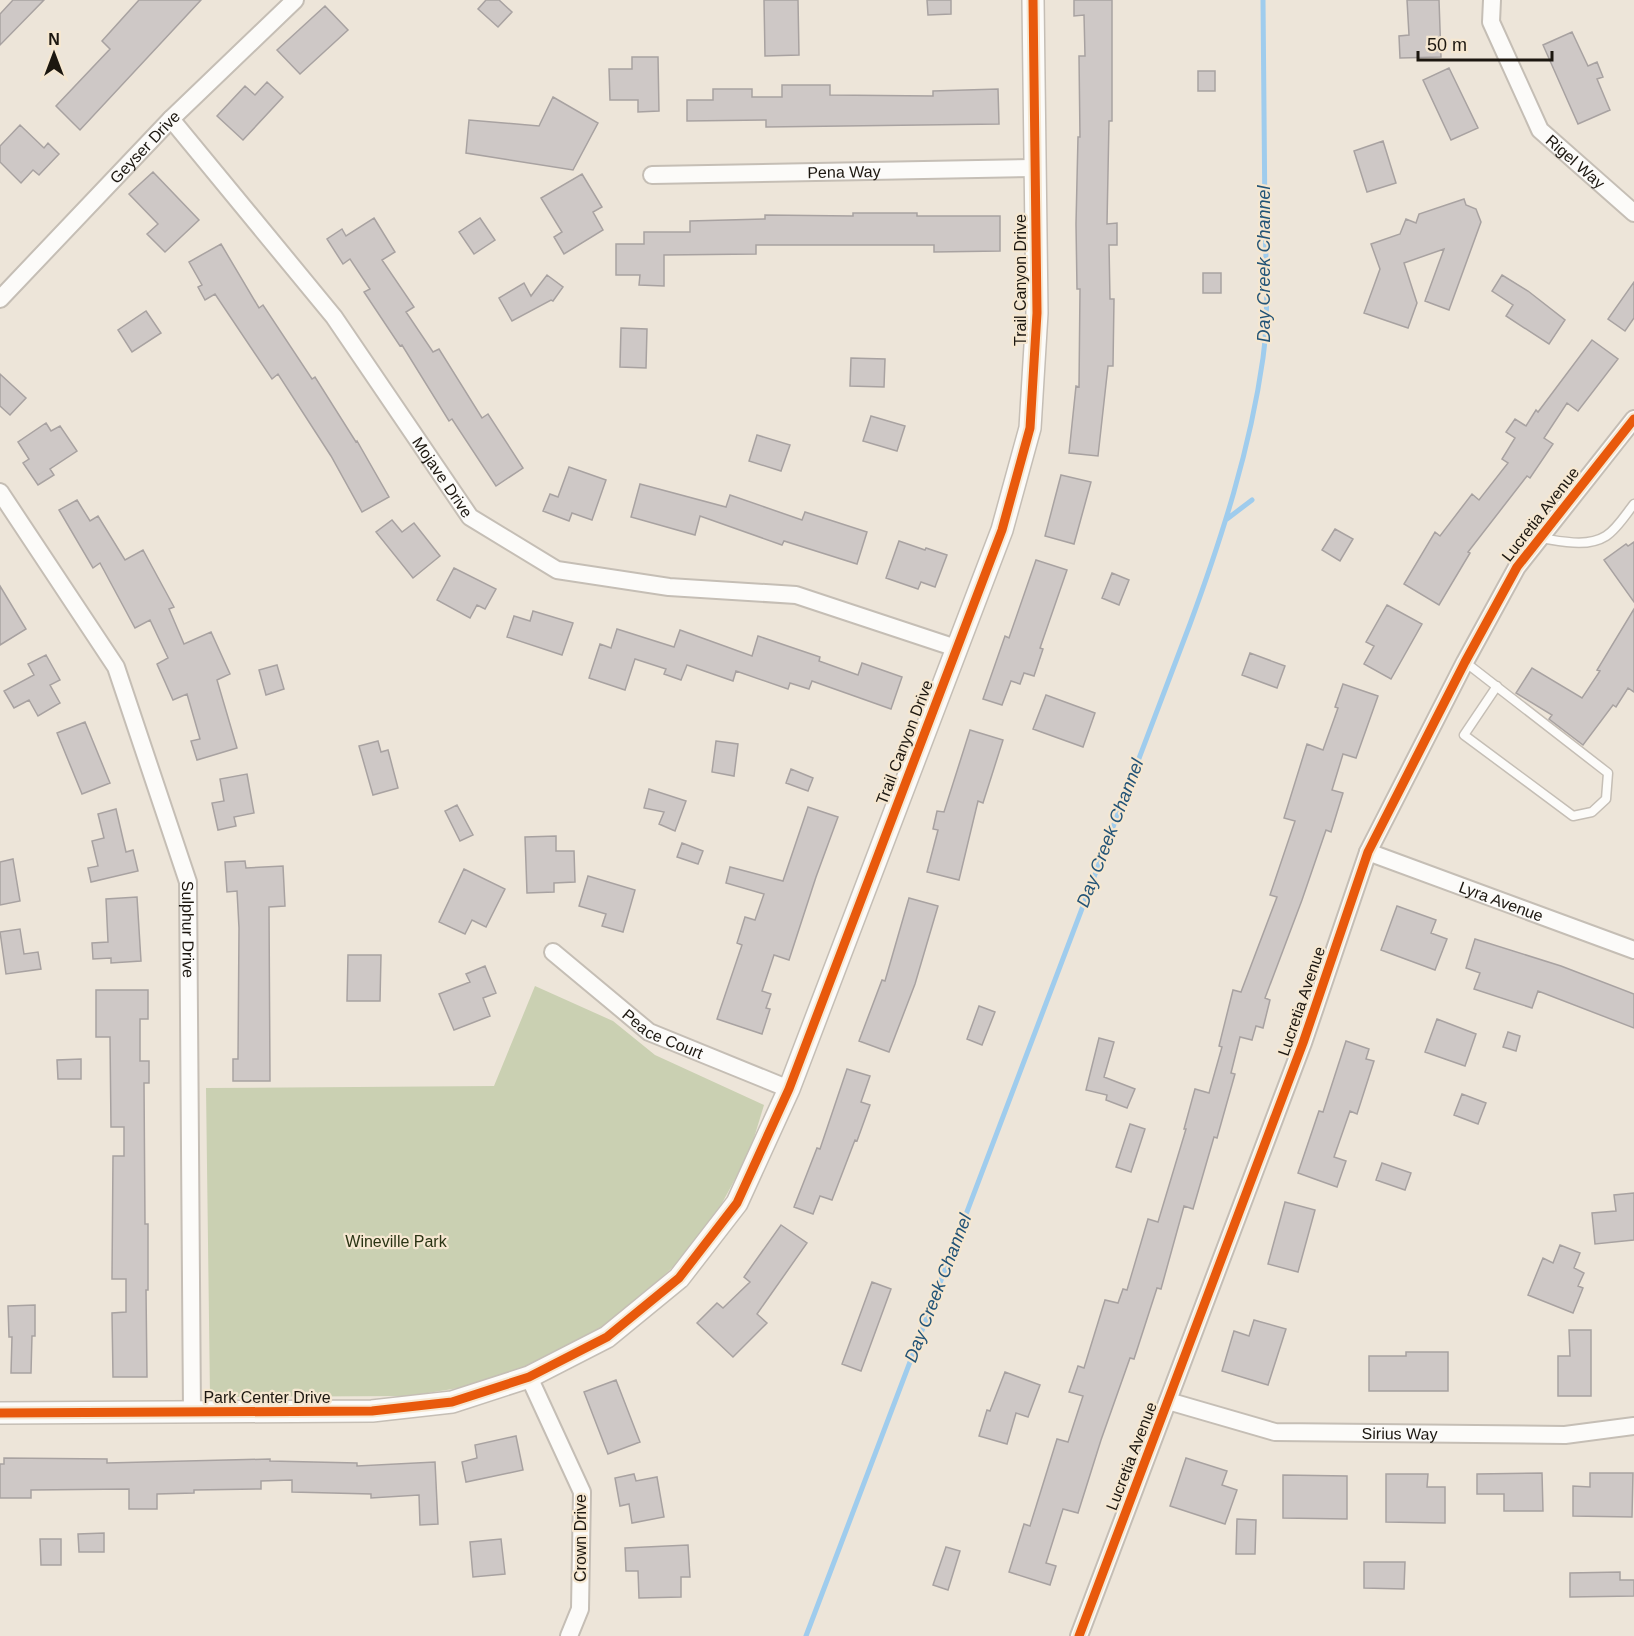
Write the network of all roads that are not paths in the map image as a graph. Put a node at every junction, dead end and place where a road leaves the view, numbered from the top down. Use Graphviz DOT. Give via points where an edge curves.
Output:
graph roads {
  1 [pos="295,0"];
  2 [pos="1033,0"];
  3 [pos="1492,0"];
  4 [pos="171,119"];
  5 [pos="1035,168"];
  6 [pos="652,175"];
  7 [pos="1634,213"];
  8 [pos="0,299"];
  9 [pos="1634,418"];
  10 [pos="0,492"];
  11 [pos="1634,504"];
  12 [pos="1540,538"];
  13 [pos="956,648"];
  14 [pos="1465,662"];
  15 [pos="1497,686"];
  16 [pos="1368,852"];
  17 [pos="1634,950"];
  18 [pos="553,952"];
  19 [pos="789,1089"];
  20 [pos="529,1377"];
  21 [pos="1168,1401"];
  22 [pos="0,1413"];
  23 [pos="192,1413"];
  24 [pos="1634,1426"];
  25 [pos="569,1636"];
  26 [pos="1079,1636"];
  1 -- 4 [label="street, Geyser Drive"];
  2 -- 5 [label="street, Trail Canyon Drive"];
  3 -- 7 [label="street, Rigel Way" via="1491,22 1540,130"];
  4 -- 8 [label="street, Geyser Drive"];
  4 -- 13 [label="street, Mojave Drive" via="334,317 470,518 556,570 669,587 796,595"];
  5 -- 6 [label="street, Pena Way"];
  5 -- 13 [label="street, Trail Canyon Drive" via="1037,313 1029,428 1002,530"];
  9 -- 12 [label="street, Lucretia Avenue"];
  10 -- 23 [label="street, Sulphur Drive" via="116,667 188,882"];
  11 -- 12 [label="lane" via="1607,535 1595,541"];
  12 -- 14 [label="street, Lucretia Avenue" via="1517,567"];
  13 -- 19 [label="street, Trail Canyon Drive"];
  14 -- 15 [label="lane"];
  14 -- 16 [label="street, Lucretia Avenue"];
  15 -- 15 [label="lane" via="1464,735 1573,816 1592,812 1606,799 1608,773"];
  16 -- 17 [label="street, Lyra Avenue"];
  16 -- 21 [label="street, Lucretia Avenue" via="1303,1044"];
  18 -- 19 [label="street, Peace Court" via="649,1032"];
  19 -- 20 [label="street, Trail Canyon Drive" via="737,1203 680,1278 607,1338"];
  20 -- 23 [label="street, Park Center Drive" via="452,1402 372,1411"];
  20 -- 25 [label="street, Crown Drive" via="582,1492 580,1609"];
  21 -- 24 [label="street, Sirius Way" via="1275,1432 1565,1435"];
  21 -- 26 [label="street, Lucretia Avenue"];
  22 -- 23 [label="street, Park Center Drive"];
}
